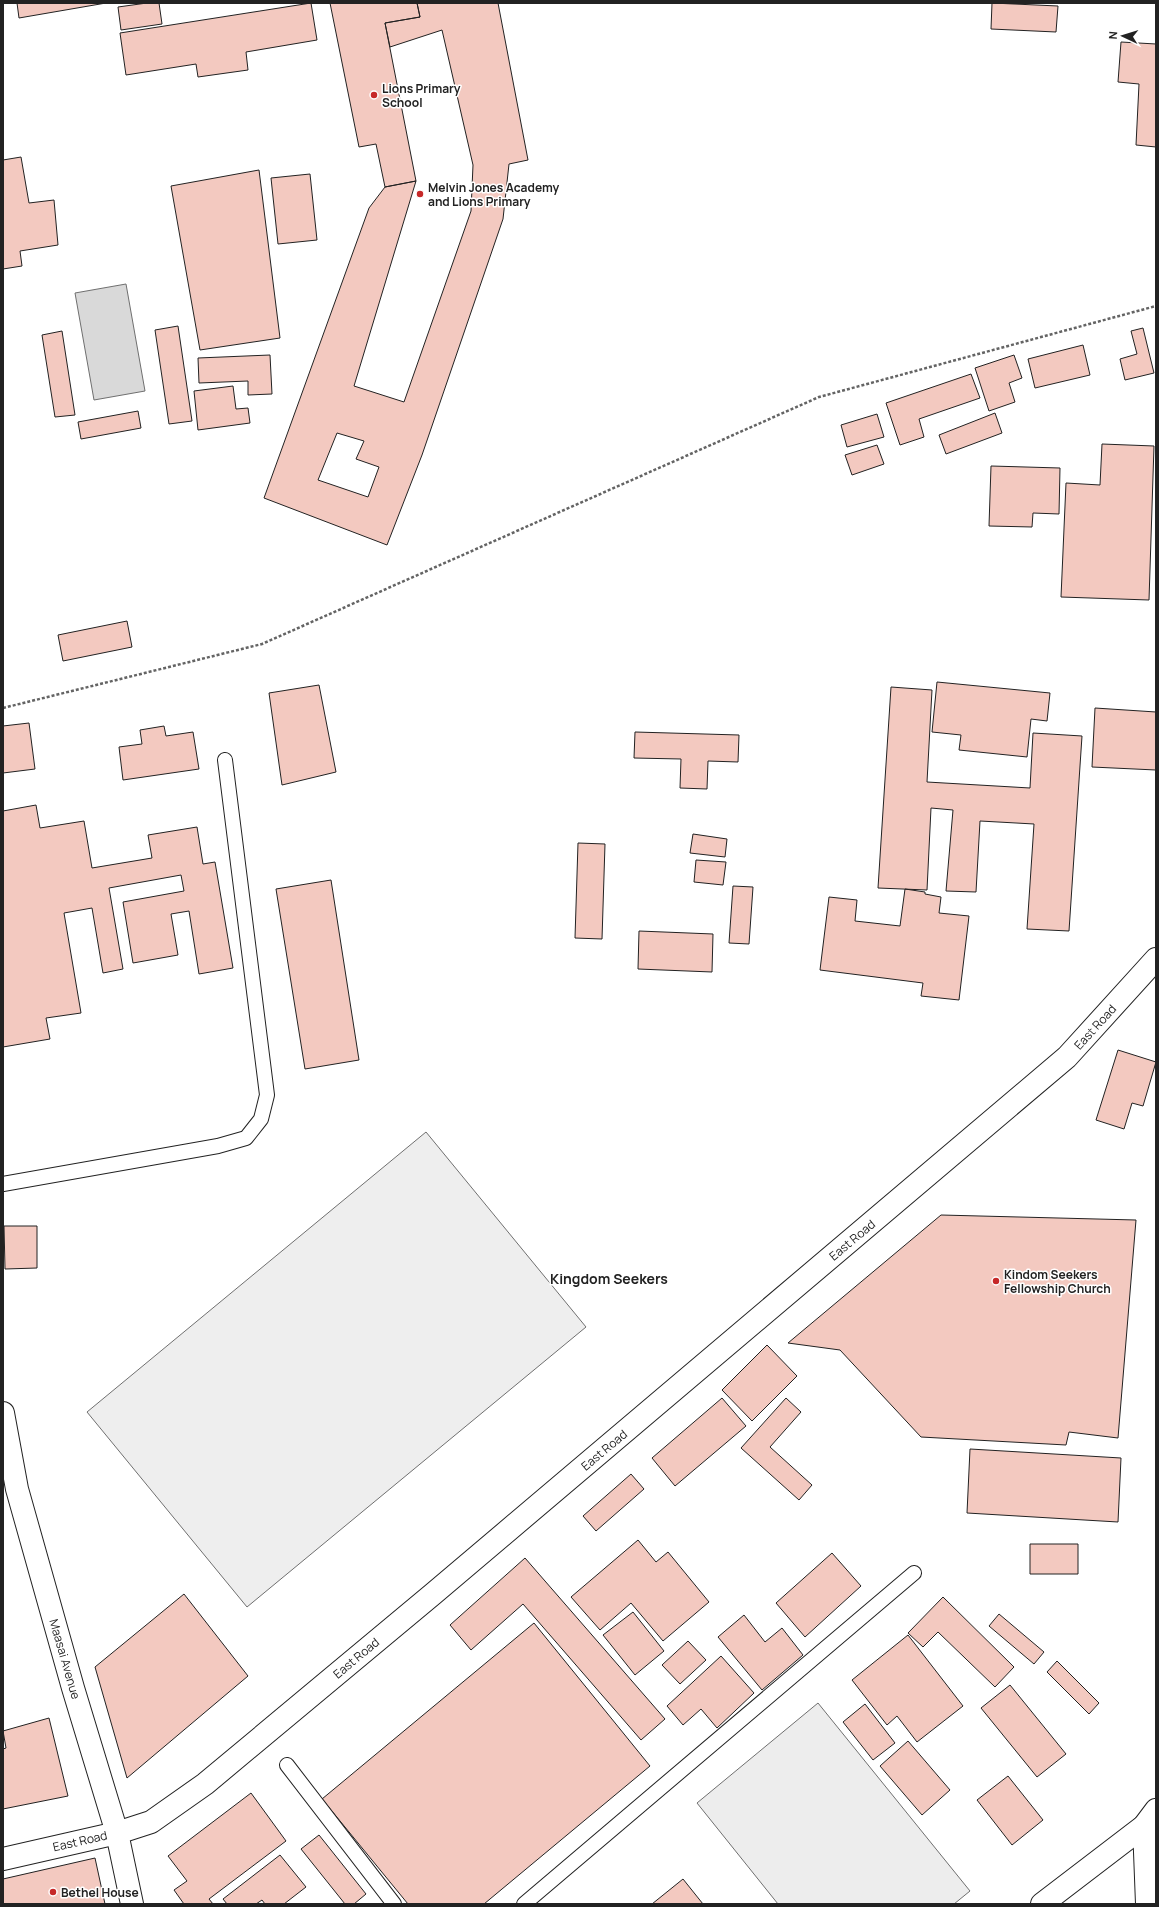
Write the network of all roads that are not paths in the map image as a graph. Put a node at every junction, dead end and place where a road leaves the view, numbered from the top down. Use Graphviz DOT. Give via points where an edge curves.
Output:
graph roads {
  1 [pos="225,760"];
  2 [pos="1156,959"];
  3 [pos="3,1184"];
  4 [pos="3,1413"];
  5 [pos="914,1573"];
  6 [pos="287,1765"];
  7 [pos="1150,1818"];
  8 [pos="117,1832"];
  9 [pos="3,1859"];
  10 [pos="132,1904"];
  11 [pos="394,1904"];
  12 [pos="524,1904"];
  13 [pos="1042,1904"];
  14 [pos="1147,1904"];
  1 -- 3 [label="lane" via="267,1095 261,1119 246,1138 218,1146"];
  2 -- 8 [label="street, East Road" via="1067,1057 445,1584 205,1784 151,1822"];
  4 -- 8 [label="street, Maasai Avenue" via="17,1489"];
  5 -- 12 [label="lane"];
  6 -- 11 [label="lane"];
  7 -- 13 [label="street"];
  7 -- 14 [label="street"];
  8 -- 9 [label="street, East Road"];
  8 -- 10 [label="street, Maasai Avenue"];
}
